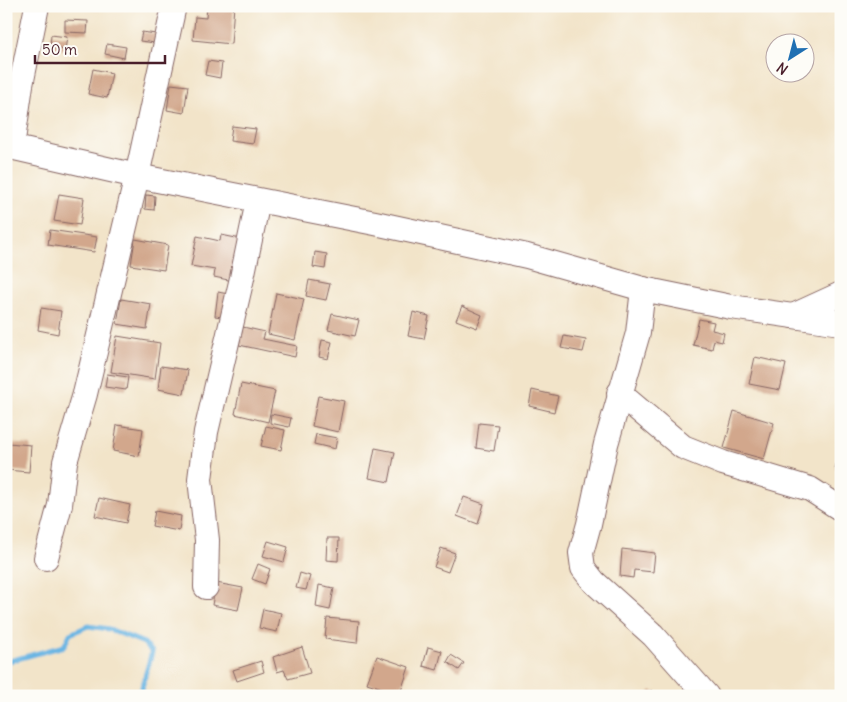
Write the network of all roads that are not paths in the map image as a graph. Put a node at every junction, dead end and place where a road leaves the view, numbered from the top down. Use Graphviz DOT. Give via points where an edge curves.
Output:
graph roads {
  1 [pos="37,6"];
  2 [pos="174,6"];
  3 [pos="9,146"];
  4 [pos="137,176"];
  5 [pos="258,201"];
  6 [pos="643,289"];
  7 [pos="841,294"];
  8 [pos="793,316"];
  9 [pos="841,323"];
  10 [pos="619,393"];
  11 [pos="841,509"];
  12 [pos="46,558"];
  13 [pos="206,587"];
  14 [pos="707,696"];
  1 -- 3 [label="street"];
  2 -- 4 [label="street"];
  3 -- 4 [label="street"];
  4 -- 5 [label="street"];
  4 -- 12 [label="street" via="85,394 65,462 60,504"];
  5 -- 6 [label="street" via="527,256"];
  5 -- 13 [label="street" via="206,432 200,478 207,540"];
  6 -- 8 [label="street"];
  6 -- 10 [label="street" via="638,333"];
  7 -- 8 [label="street"];
  8 -- 9 [label="street"];
  10 -- 11 [label="street" via="683,447 722,463 810,488"];
  10 -- 14 [label="street" via="581,553 583,568 594,582 653,635"];
}
